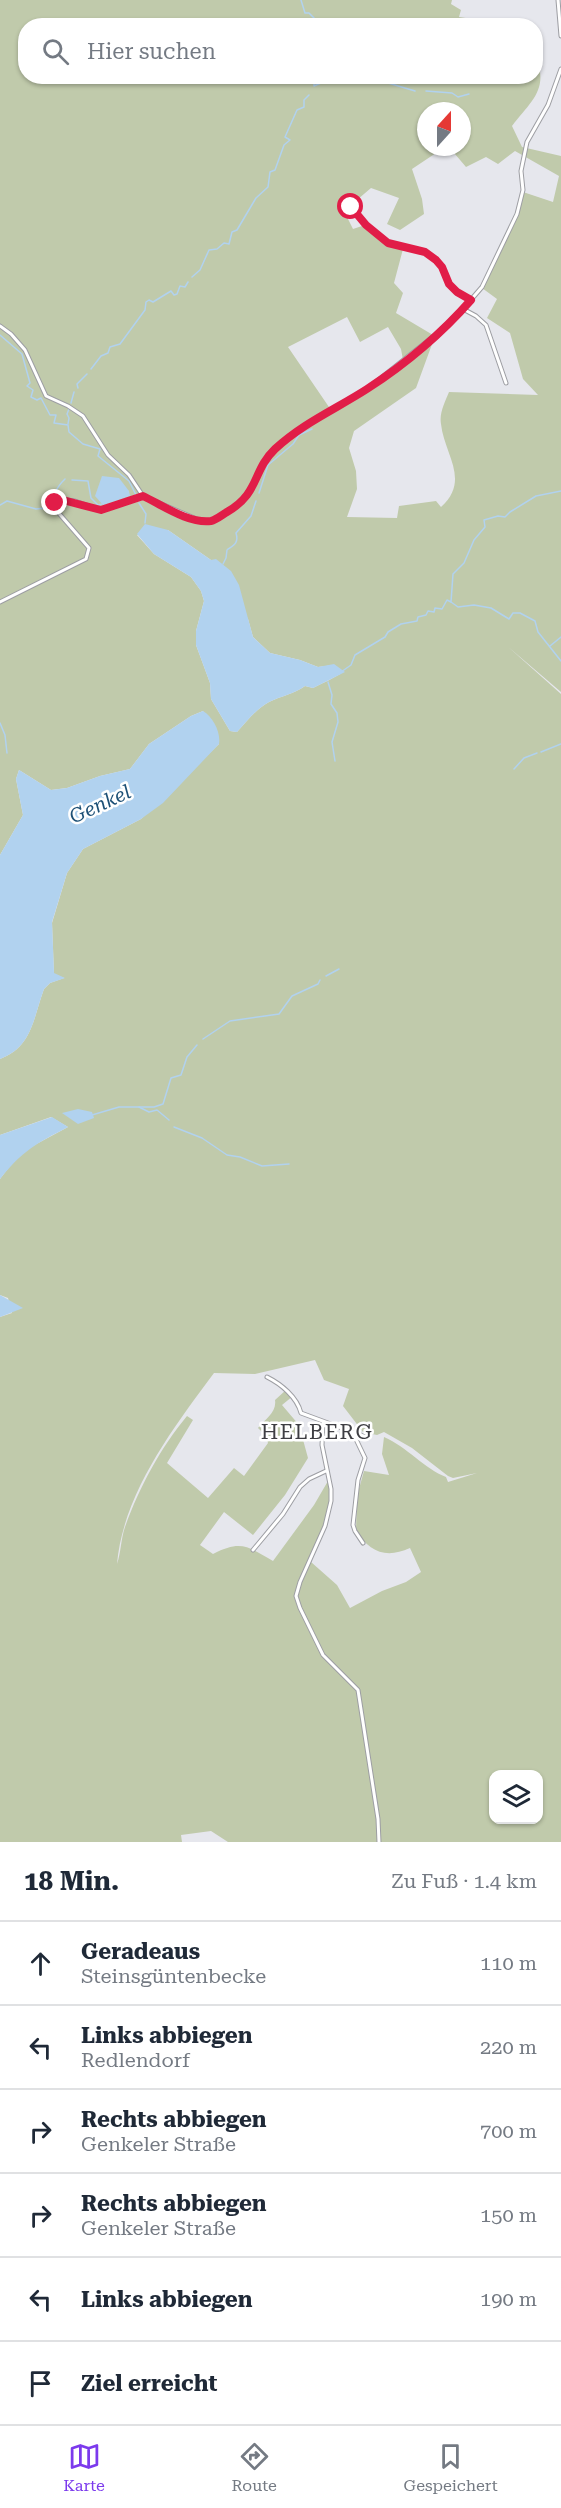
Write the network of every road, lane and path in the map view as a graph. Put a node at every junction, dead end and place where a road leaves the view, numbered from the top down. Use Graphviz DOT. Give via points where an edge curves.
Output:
graph roads {
  1 [pos="558,0"];
  2 [pos="561,36"];
  3 [pos="561,69"];
  4 [pos="351,207"];
  5 [pos="471,300"];
  6 [pos="462,309"];
  7 [pos="0,326"];
  8 [pos="506,383"];
  9 [pos="143,496"];
  10 [pos="0,602"];
  11 [pos="267,1377"];
  12 [pos="323,1423"];
  13 [pos="354,1433"];
  14 [pos="366,1437"];
  15 [pos="326,1471"];
  16 [pos="363,1543"];
  17 [pos="253,1550"];
  18 [pos="379,1842"];
  1 -- 2 [label="street"];
  3 -- 5 [label="street" via="548,105 527,142 521,171 522,196 516,214 482,287"];
  4 -- 5 [label="street" via="388,243 425,252 442,267 449,284"];
  5 -- 6 [label="street"];
  6 -- 8 [label="street" via="486,325"];
  6 -- 9 [label="street" via="367,389 304,426 276,448 261,468 248,497 238,506 212,521 198,520"];
  7 -- 9 [label="street" via="26,350 46,396 83,417 108,455"];
  9 -- 10 [label="street" via="101,510 59,499 56,510 89,548 86,559"];
  11 -- 12 [label="street" via="299,1404 301,1413"];
  12 -- 13 [label="street"];
  12 -- 15 [label="street"];
  13 -- 14 [label="street"];
  13 -- 16 [label="street" via="364,1458 353,1525"];
  15 -- 17 [label="street" via="300,1487"];
  15 -- 18 [label="street" via="332,1489 325,1526 296,1596 324,1655 358,1690"];
}
